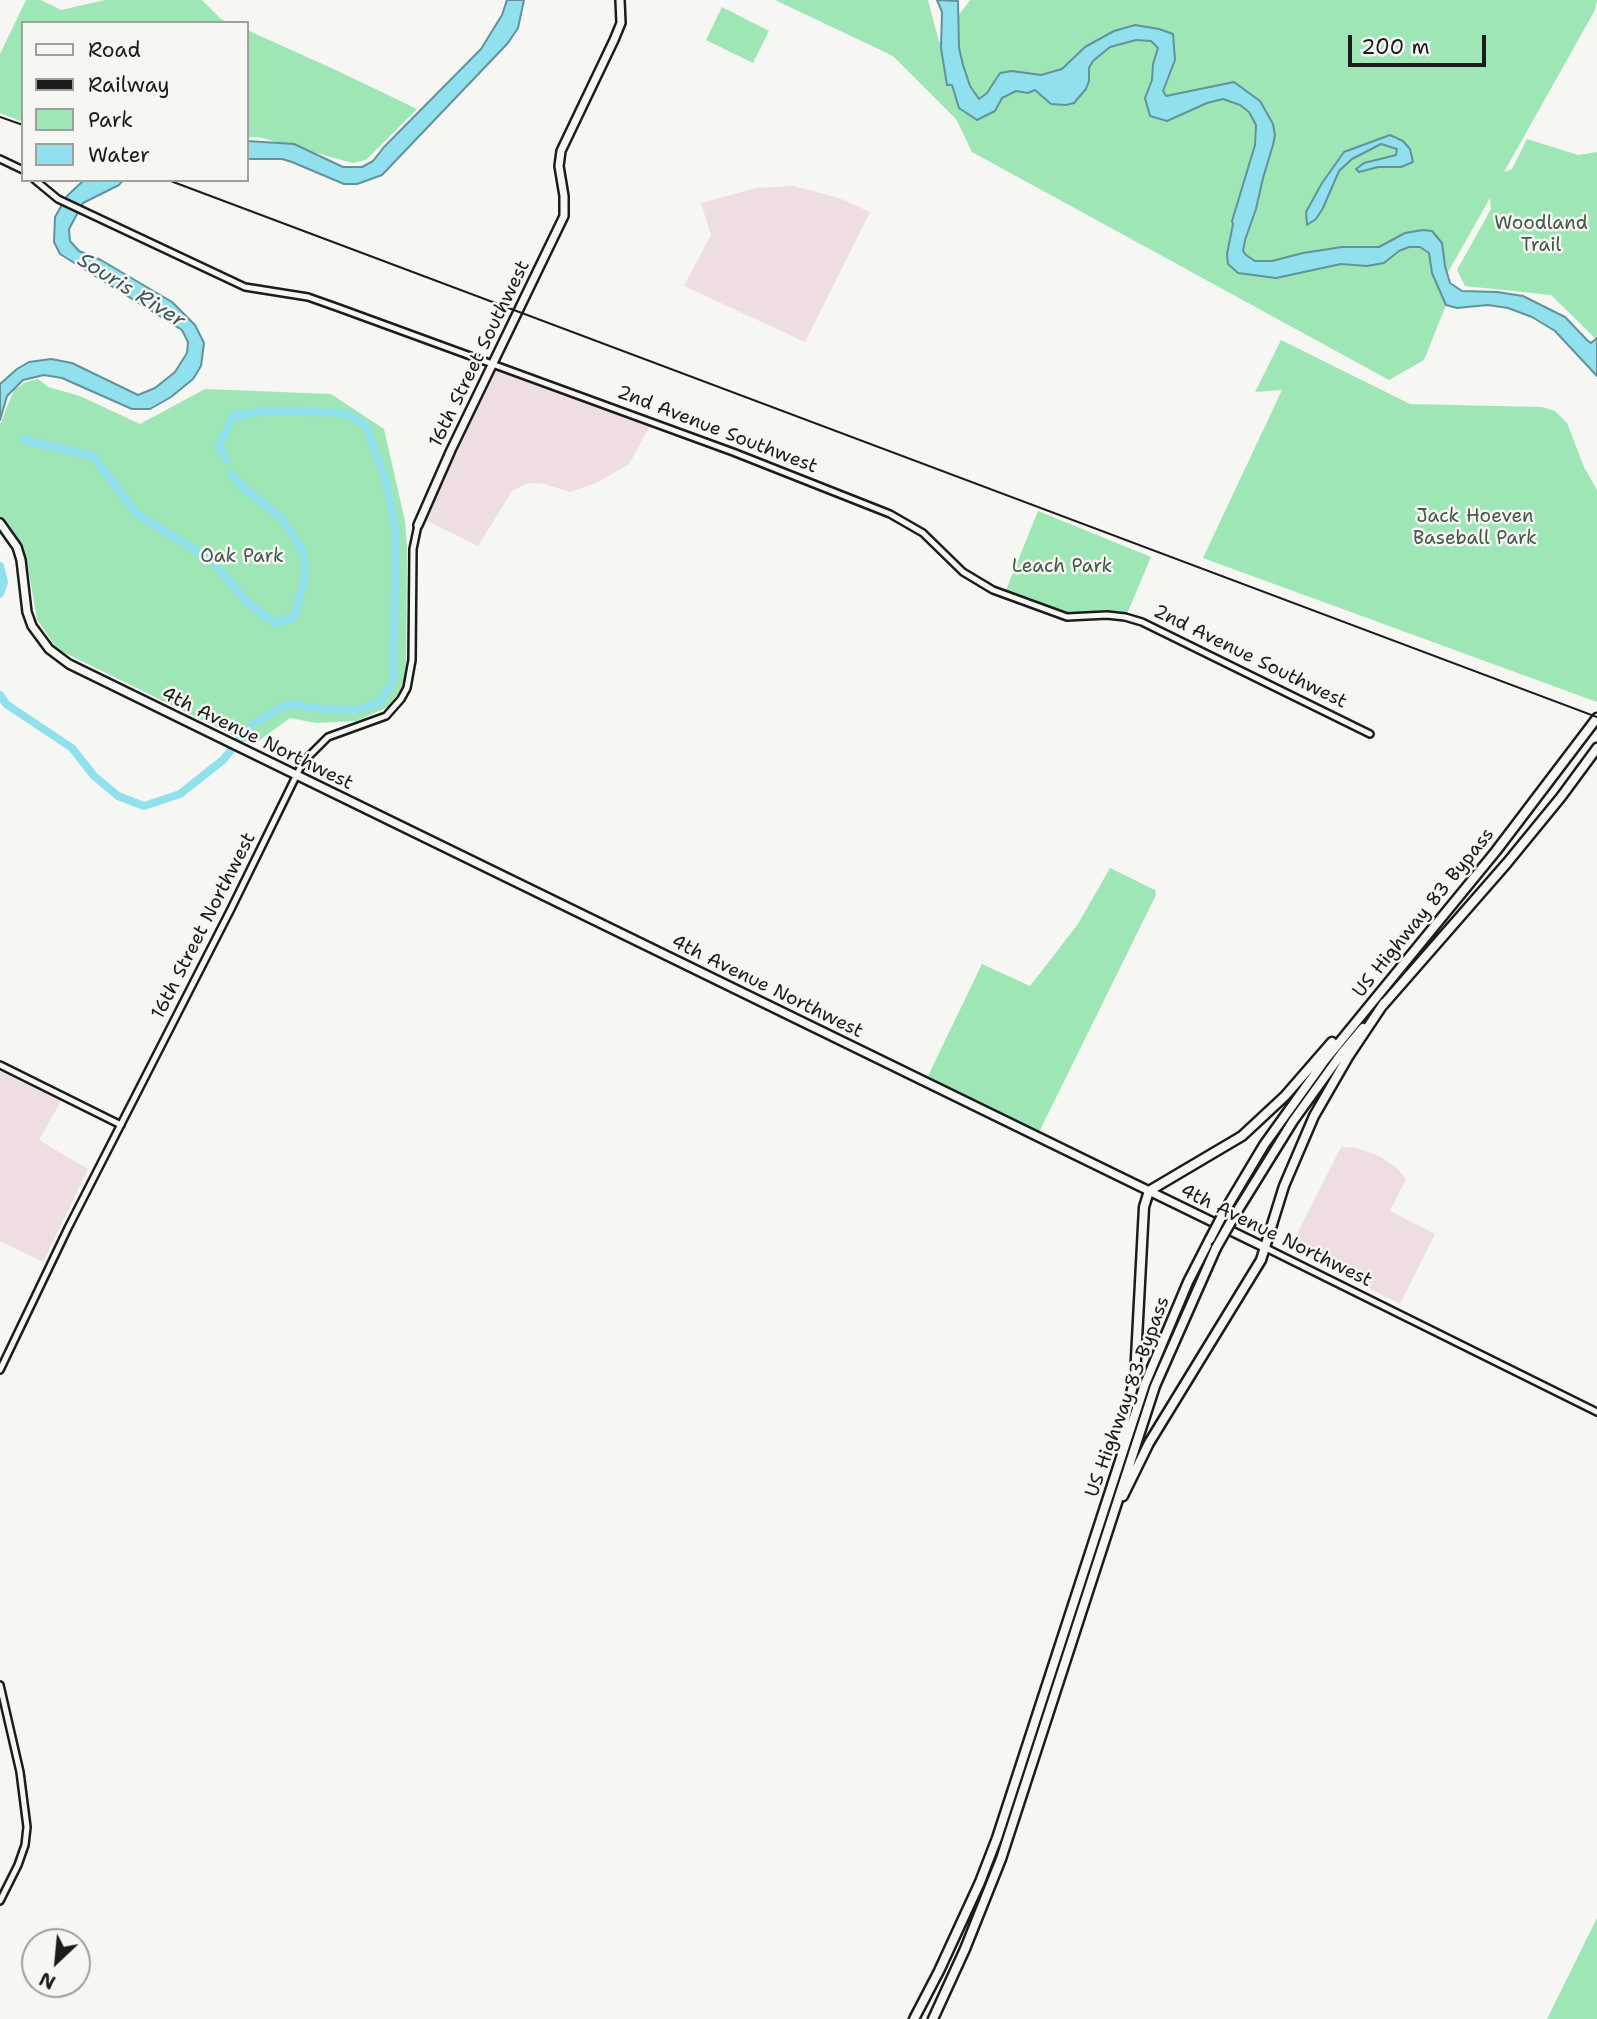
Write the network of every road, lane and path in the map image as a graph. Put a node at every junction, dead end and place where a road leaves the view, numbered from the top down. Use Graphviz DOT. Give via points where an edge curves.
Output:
graph roads {
  1 [pos="620,0"];
  2 [pos="0,159"];
  3 [pos="21,169"];
  4 [pos="38,182"];
  5 [pos="492,363"];
  6 [pos="0,523"];
  7 [pos="418,525"];
  8 [pos="1597,718"];
  9 [pos="1370,734"];
  10 [pos="1597,748"];
  11 [pos="296,775"];
  12 [pos="1384,1003"];
  13 [pos="1348,1029"];
  14 [pos="0,1065"];
  15 [pos="121,1125"];
  16 [pos="1149,1191"];
  17 [pos="1266,1248"];
  18 [pos="0,1370"];
  19 [pos="1597,1412"];
  20 [pos="1101,1516"];
  21 [pos="1106,1533"];
  22 [pos="0,1685"];
  23 [pos="0,1901"];
  24 [pos="914,2019"];
  25 [pos="933,2019"];
  1 -- 5 [label="main road, 16th Street Southwest" via="621,23 564,142 559,175 564,216"];
  2 -- 3 [label="street"];
  4 -- 5 [label="street, 2nd Avenue Southwest" via="58,198 245,288 308,297"];
  5 -- 7 [label="main road, 16th Street Southwest"];
  5 -- 9 [label="street, 2nd Avenue Southwest" via="890,514 926,535 963,572 993,590 1067,617 1116,616 1142,622"];
  6 -- 11 [label="main road, 4th Avenue Northwest" via="21,559 32,626 49,649 69,664"];
  7 -- 11 [label="street, 16th Street Northwest" via="407,688 386,716 339,732 318,745"];
  8 -- 13 [label="highway, US Highway 83 Bypass" via="1496,851"];
  10 -- 12 [label="highway, US Highway 83 Bypass" via="1507,863"];
  11 -- 15 [label="street, 16th Street Northwest"];
  11 -- 16 [label="main road, 4th Avenue Northwest"];
  12 -- 17 [label="highway" via="1314,1116 1284,1186"];
  12 -- 21 [label="highway, US Highway 83 Bypass, bridge" via="1319,1083 1216,1248 1155,1386"];
  13 -- 16 [label="highway" via="1242,1136"];
  13 -- 20 [label="highway, US Highway 83 Bypass, bridge" via="1264,1145 1188,1282 1145,1384"];
  14 -- 15 [label="street"];
  15 -- 18 [label="street, 16th Street Northwest"];
  16 -- 17 [label="main road, 4th Avenue Northwest"];
  16 -- 20 [label="highway" via="1144,1207 1133,1388"];
  17 -- 19 [label="street, 4th Avenue Northwest"];
  17 -- 21 [label="highway" via="1137,1465"];
  20 -- 24 [label="highway, US Highway 83 Bypass" via="997,1838"];
  21 -- 25 [label="highway, US Highway 83 Bypass" via="1001,1859"];
  22 -- 23 [label="street" via="27,1826 25,1846"];
}
